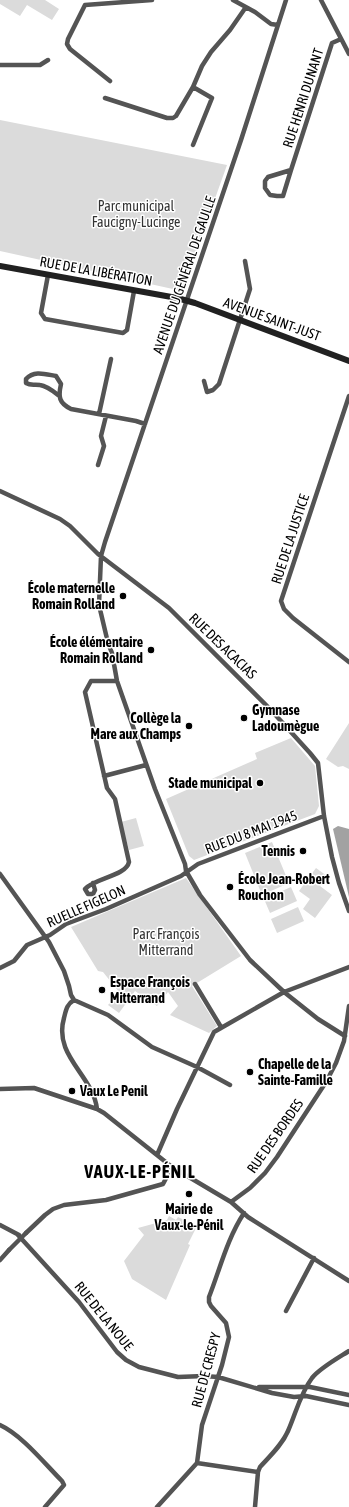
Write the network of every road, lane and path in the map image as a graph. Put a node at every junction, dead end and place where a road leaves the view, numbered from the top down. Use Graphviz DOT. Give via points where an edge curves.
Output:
graph roads {
  1 [pos="152,0"];
  2 [pos="233,0"];
  3 [pos="286,0"];
  4 [pos="321,0"];
  5 [pos="86,2"];
  6 [pos="246,7"];
  7 [pos="278,25"];
  8 [pos="341,39"];
  9 [pos="349,54"];
  10 [pos="48,60"];
  11 [pos="0,65"];
  12 [pos="110,82"];
  13 [pos="193,87"];
  14 [pos="105,98"];
  15 [pos="193,145"];
  16 [pos="291,170"];
  17 [pos="245,261"];
  18 [pos="0,266"];
  19 [pos="48,274"];
  20 [pos="134,290"];
  21 [pos="187,301"];
  22 [pos="240,320"];
  23 [pos="111,360"];
  24 [pos="349,361"];
  25 [pos="204,381"];
  26 [pos="58,395"];
  27 [pos="349,396"];
  28 [pos="99,414"];
  29 [pos="106,416"];
  30 [pos="145,424"];
  31 [pos="98,465"];
  32 [pos="0,491"];
  33 [pos="101,556"];
  34 [pos="349,662"];
  35 [pos="117,682"];
  36 [pos="146,765"];
  37 [pos="104,776"];
  38 [pos="324,816"];
  39 [pos="186,871"];
  40 [pos="0,874"];
  41 [pos="94,883"];
  42 [pos="349,911"];
  43 [pos="45,937"];
  44 [pos="349,967"];
  45 [pos="0,968"];
  46 [pos="195,984"];
  47 [pos="284,992"];
  48 [pos="74,1000"];
  49 [pos="349,1006"];
  50 [pos="221,1027"];
  51 [pos="345,1036"];
  52 [pos="197,1067"];
  53 [pos="230,1085"];
  54 [pos="0,1088"];
  55 [pos="97,1109"];
  56 [pos="157,1155"];
  57 [pos="172,1166"];
  58 [pos="231,1202"];
  59 [pos="244,1213"];
  60 [pos="0,1225"];
  61 [pos="314,1258"];
  62 [pos="0,1260"];
  63 [pos="349,1281"];
  64 [pos="286,1311"];
  65 [pos="349,1351"];
  66 [pos="218,1377"];
  67 [pos="253,1386"];
  68 [pos="306,1387"];
  69 [pos="349,1395"];
  70 [pos="301,1397"];
  71 [pos="349,1405"];
  72 [pos="0,1425"];
  73 [pos="197,1463"];
  74 [pos="258,1472"];
  75 [pos="44,1507"];
  76 [pos="157,1507"];
  77 [pos="256,1507"];
  1 -- 5 [label="street"];
  2 -- 6 [label="street"];
  3 -- 7 [label="street, AVENUE DU GÉNÉRAL DE GAULLE"];
  4 -- 8 [label="street"];
  5 -- 12 [label="street" via="67,44"];
  6 -- 7 [label="street" via="270,24"];
  6 -- 13 [label="street" via="210,52"];
  7 -- 21 [label="street, AVENUE DU GÉNÉRAL DE GAULLE"];
  8 -- 9 [label="street"];
  8 -- 16 [label="street, RUE HENRI DUNANT" via="332,43"];
  10 -- 11 [label="street" via="40,65"];
  13 -- 14 [label="street" via="173,118"];
  13 -- 15 [label="street" via="212,98"];
  16 -- 16 [label="street, RUE HENRI DUNANT" via="283,196 270,195 264,182 268,177"];
  17 -- 22 [label="street" via="250,289"];
  18 -- 19 [label="street, RUE DE LA LIBÉRATION"];
  19 -- 20 [label="street, RUE DE LA LIBÉRATION"];
  19 -- 20 [label="street" via="40,313 45,319 123,332 127,330"];
  20 -- 21 [label="street, RUE DE LA LIBÉRATION"];
  21 -- 22 [label="street, AVENUE SAINT-JUST"];
  21 -- 30 [label="street, AVENUE DU GÉNÉRAL DE GAULLE"];
  22 -- 24 [label="street, AVENUE SAINT-JUST"];
  22 -- 25 [label="street" via="219,384 207,392"];
  23 -- 28 [label="street"];
  26 -- 26 [label="street" via="61,384 56,376 36,373 26,379 29,385 39,385"];
  26 -- 28 [label="street" via="71,409"];
  27 -- 34 [label="street, RUE DE LA JUSTICE" via="281,601 284,609 293,618"];
  28 -- 29 [label="street"];
  29 -- 30 [label="street"];
  29 -- 31 [label="street" via="101,436 104,446"];
  30 -- 33 [label="street, AVENUE DU GÉNÉRAL DE GAULLE"];
  32 -- 33 [label="street, RUE DES ACACIAS" via="60,519"];
  33 -- 35 [label="street, AVENUE DU GÉNÉRAL DE GAULLE" via="99,605"];
  33 -- 38 [label="street, RUE DES ACACIAS" via="169,608 270,708 306,748 318,763"];
  35 -- 36 [label="street, AVENUE DU GÉNÉRAL DE GAULLE"];
  35 -- 37 [label="street" via="91,681 86,692"];
  36 -- 37 [label="street"];
  36 -- 39 [label="street, AVENUE DU GÉNÉRAL DE GAULLE"];
  37 -- 41 [label="street" via="107,788 115,799 129,862 124,870"];
  38 -- 39 [label="street, RUE DU 8 MAI 1945" via="205,861"];
  38 -- 42 [label="street" via="339,884"];
  39 -- 43 [label="street, RUELLE FIGELON" via="181,876 66,924"];
  39 -- 47 [label="street, AVENUE DU GÉNÉRAL DE GAULLE" via="200,894 250,960"];
  40 -- 43 [label="street"];
  43 -- 45 [label="street, RUELLE FIGELON" via="27,944 14,961"];
  43 -- 48 [label="street" via="64,971"];
  44 -- 47 [label="street"];
  46 -- 50 [label="street"];
  47 -- 50 [label="street"];
  47 -- 51 [label="street, AVENUE DU GÉNÉRAL DE GAULLE" via="318,1019"];
  48 -- 52 [label="street" via="108,1014 152,1047"];
  48 -- 55 [label="street" via="67,1006 61,1028 62,1040 67,1053 94,1096"];
  49 -- 51 [label="street, RUE DES BORDES"];
  50 -- 52 [label="street" via="210,1038"];
  51 -- 58 [label="street, RUE DES BORDES" via="333,1069 277,1157 258,1181"];
  52 -- 53 [label="street"];
  52 -- 56 [label="street"];
  54 -- 55 [label="street" via="34,1088"];
  55 -- 56 [label="street"];
  56 -- 57 [label="street"];
  57 -- 58 [label="street"];
  57 -- 62 [label="street, bridge" via="162,1184 106,1200 64,1205 53,1209"];
  58 -- 59 [label="street"];
  59 -- 61 [label="street"];
  59 -- 66 [label="street, RUE DE CRESPY" via="225,1249 209,1297 211,1306 226,1323 229,1337"];
  60 -- 66 [label="street, RUE DE LA NOUE" via="10,1229 25,1242 79,1302 110,1344 126,1360 166,1375"];
  61 -- 63 [label="street"];
  61 -- 64 [label="street"];
  65 -- 68 [label="street" via="315,1374"];
  66 -- 67 [label="street, RUE DE LA NOUE"];
  66 -- 73 [label="street, RUE DE CRESPY" via="202,1426"];
  67 -- 68 [label="street, RUE DE LA NOUE"];
  67 -- 70 [label="street, RUE DE LA NOUE" via="272,1393"];
  68 -- 69 [label="street, RUE DE LA NOUE"];
  68 -- 70 [label="street"];
  70 -- 71 [label="street, RUE DE LA NOUE"];
  70 -- 74 [label="street" via="283,1442"];
  72 -- 75 [label="street" via="7,1428 62,1481 62,1489"];
  73 -- 74 [label="street"];
  73 -- 76 [label="street"];
  74 -- 77 [label="street"];
}
